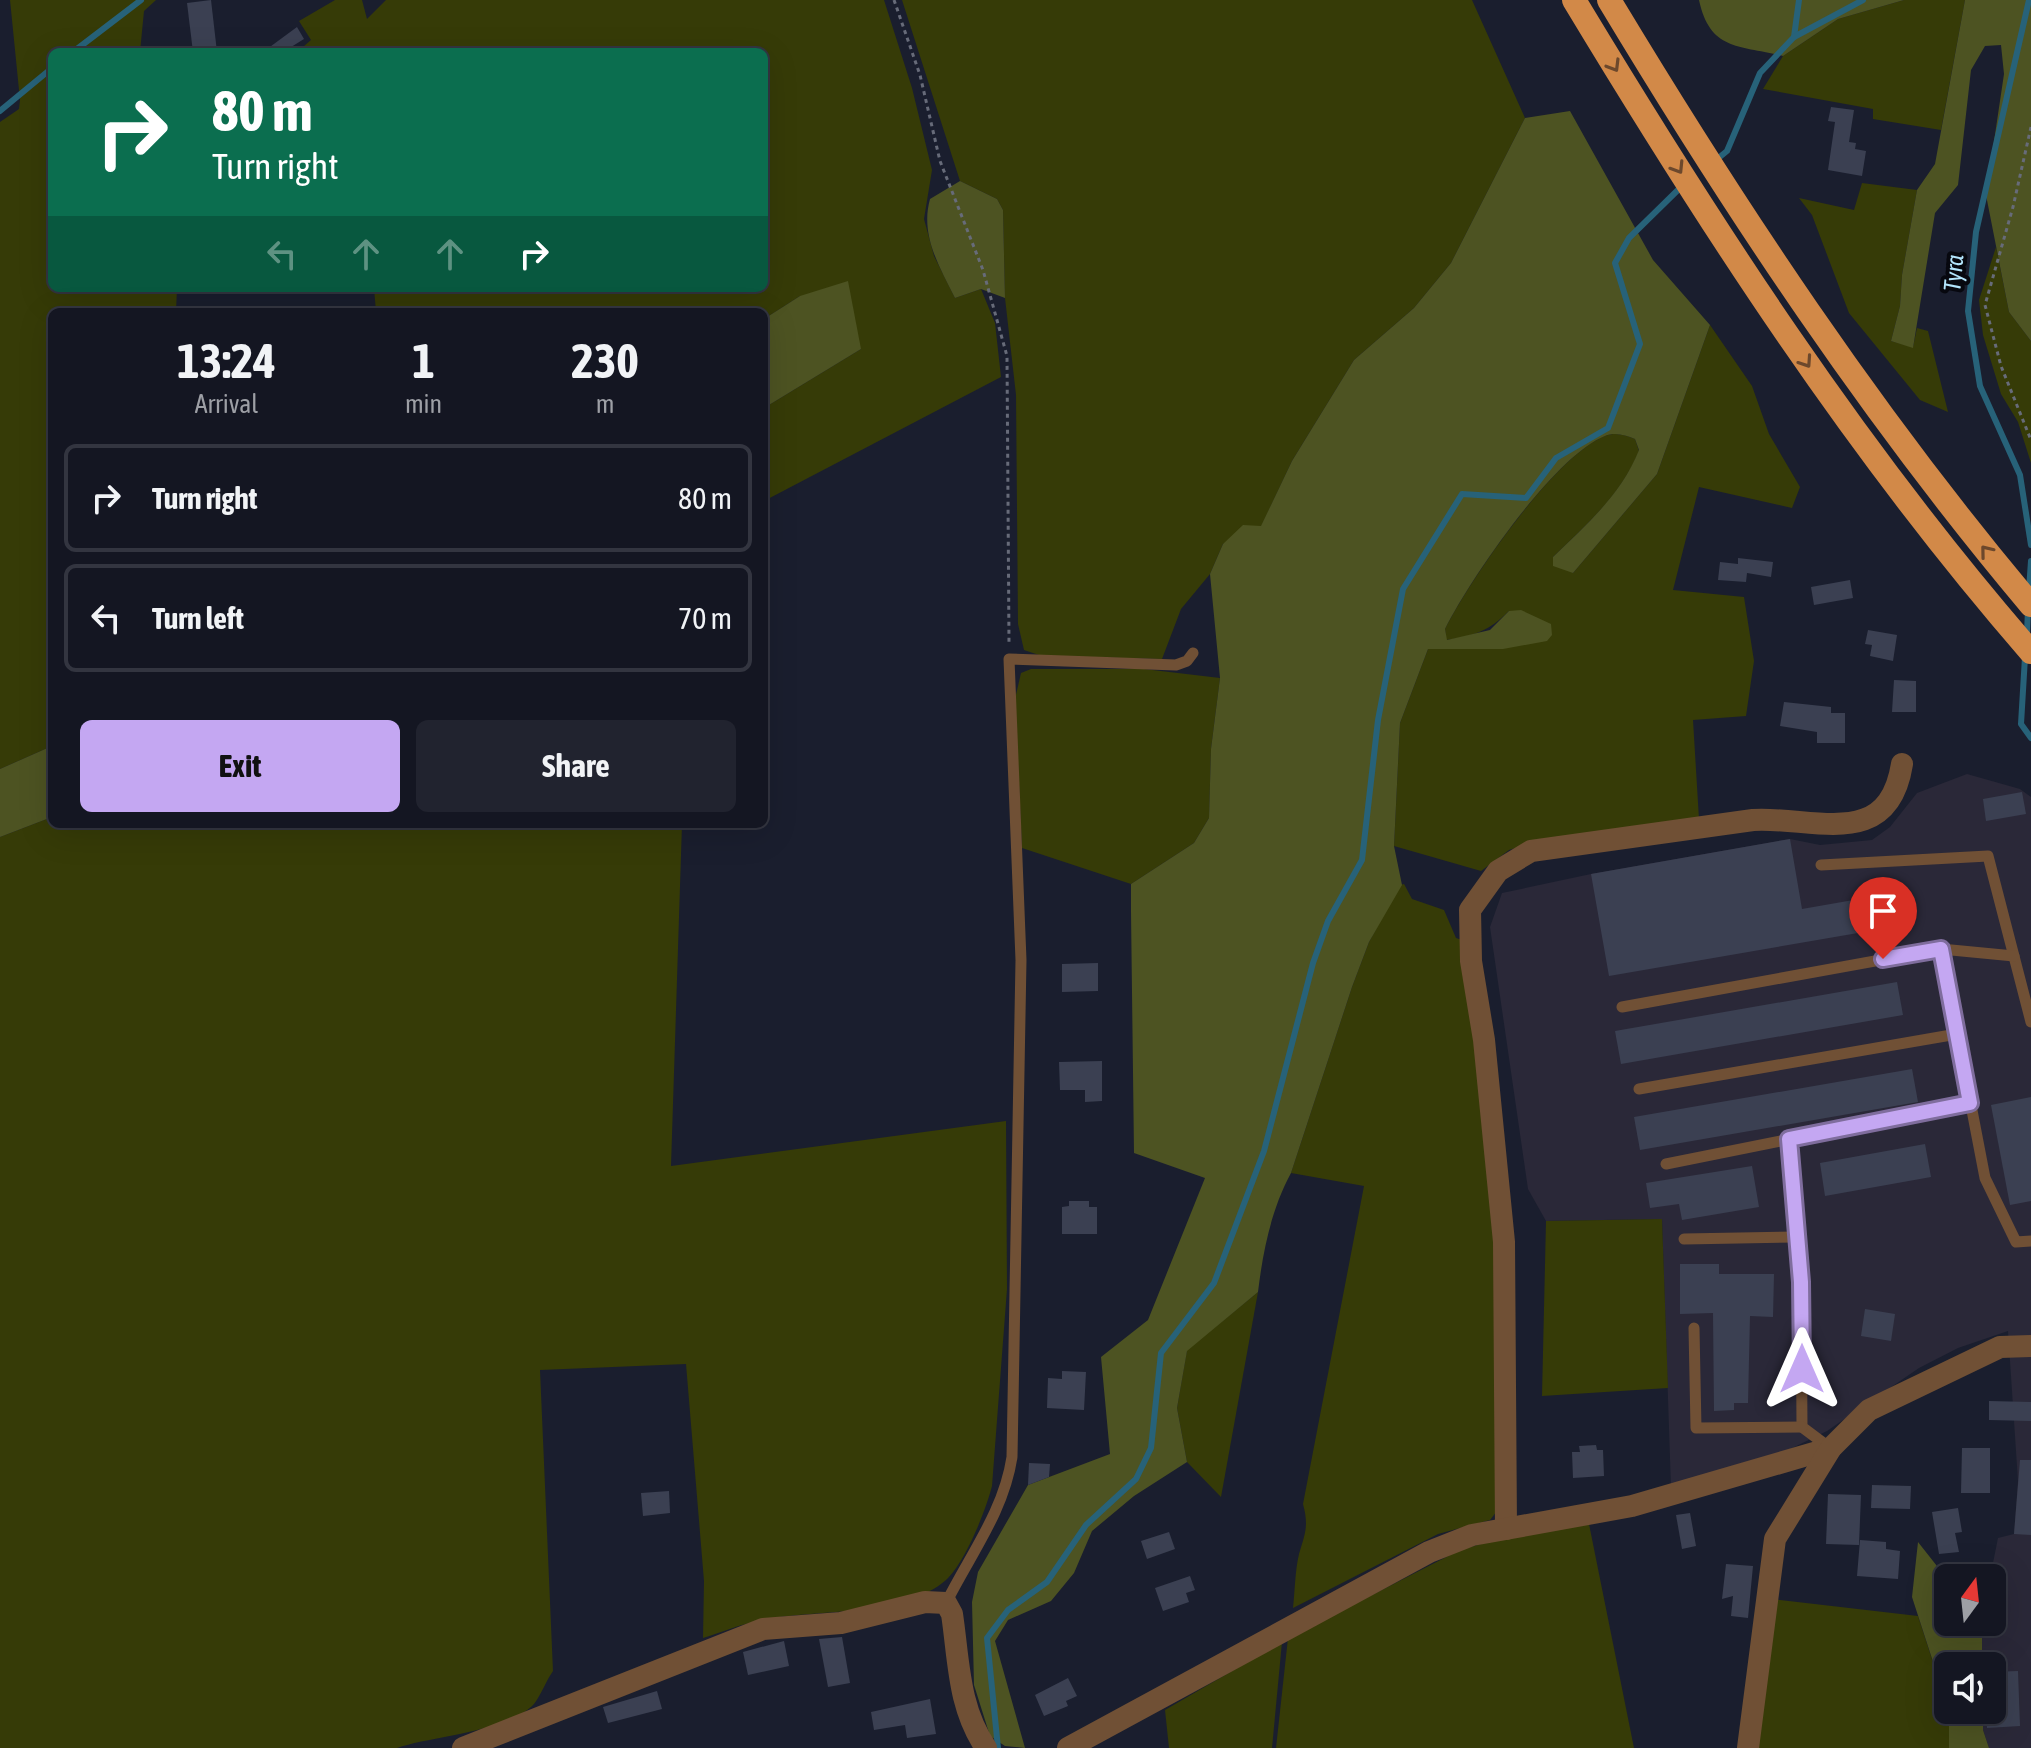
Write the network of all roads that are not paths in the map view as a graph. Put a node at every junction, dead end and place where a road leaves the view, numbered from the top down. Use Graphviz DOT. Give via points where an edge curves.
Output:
graph roads {
  1 [pos="1574,0"];
  2 [pos="1609,0"];
  3 [pos="2031,605"];
  4 [pos="2031,652"];
  5 [pos="1193,653"];
  6 [pos="1902,764"];
  7 [pos="1821,865"];
  8 [pos="1941,949"];
  9 [pos="2014,956"];
  10 [pos="1622,1007"];
  11 [pos="2031,1022"];
  12 [pos="1957,1034"];
  13 [pos="1639,1089"];
  14 [pos="1970,1103"];
  15 [pos="1789,1139"];
  16 [pos="1666,1164"];
  17 [pos="1796,1237"];
  18 [pos="1684,1239"];
  19 [pos="2031,1241"];
  20 [pos="1694,1328"];
  21 [pos="2031,1346"];
  22 [pos="1802,1427"];
  23 [pos="1831,1448"];
  24 [pos="1506,1529"];
  25 [pos="946,1603"];
  26 [pos="463,1748"];
  27 [pos="986,1748"];
  28 [pos="1068,1748"];
  29 [pos="1748,1748"];
  1 -- 4 [label="highway, one-way" via="1730,251 1832,400"];
  3 -- 2 [label="highway, one-way" via="1856,382 1756,235"];
  5 -- 25 [label="lane" via="1176,665 1009,659 1021,960 1012,1457 1008,1485 995,1515"];
  6 -- 24 [label="street" via="1893,795 1857,822 1831,826 1753,820 1531,851 1498,871 1470,910 1471,961 1504,1242"];
  7 -- 9 [label="lane" via="1988,856"];
  8 -- 9 [label="lane"];
  8 -- 10 [label="lane"];
  8 -- 12 [label="lane"];
  9 -- 11 [label="lane"];
  12 -- 13 [label="lane"];
  12 -- 14 [label="lane"];
  14 -- 15 [label="lane"];
  14 -- 19 [label="lane" via="1985,1178 2016,1242"];
  15 -- 16 [label="lane"];
  15 -- 17 [label="lane"];
  17 -- 18 [label="lane"];
  17 -- 22 [label="lane"];
  20 -- 22 [label="lane" via="1696,1428"];
  21 -- 23 [label="street" via="2000,1347 1869,1410"];
  22 -- 23 [label="lane"];
  23 -- 24 [label="street" via="1632,1506"];
  23 -- 29 [label="street" via="1775,1539"];
  24 -- 28 [label="street" via="1429,1552"];
  25 -- 26 [label="street" via="925,1602 841,1623 763,1629"];
  25 -- 27 [label="street" via="964,1705"];
}
